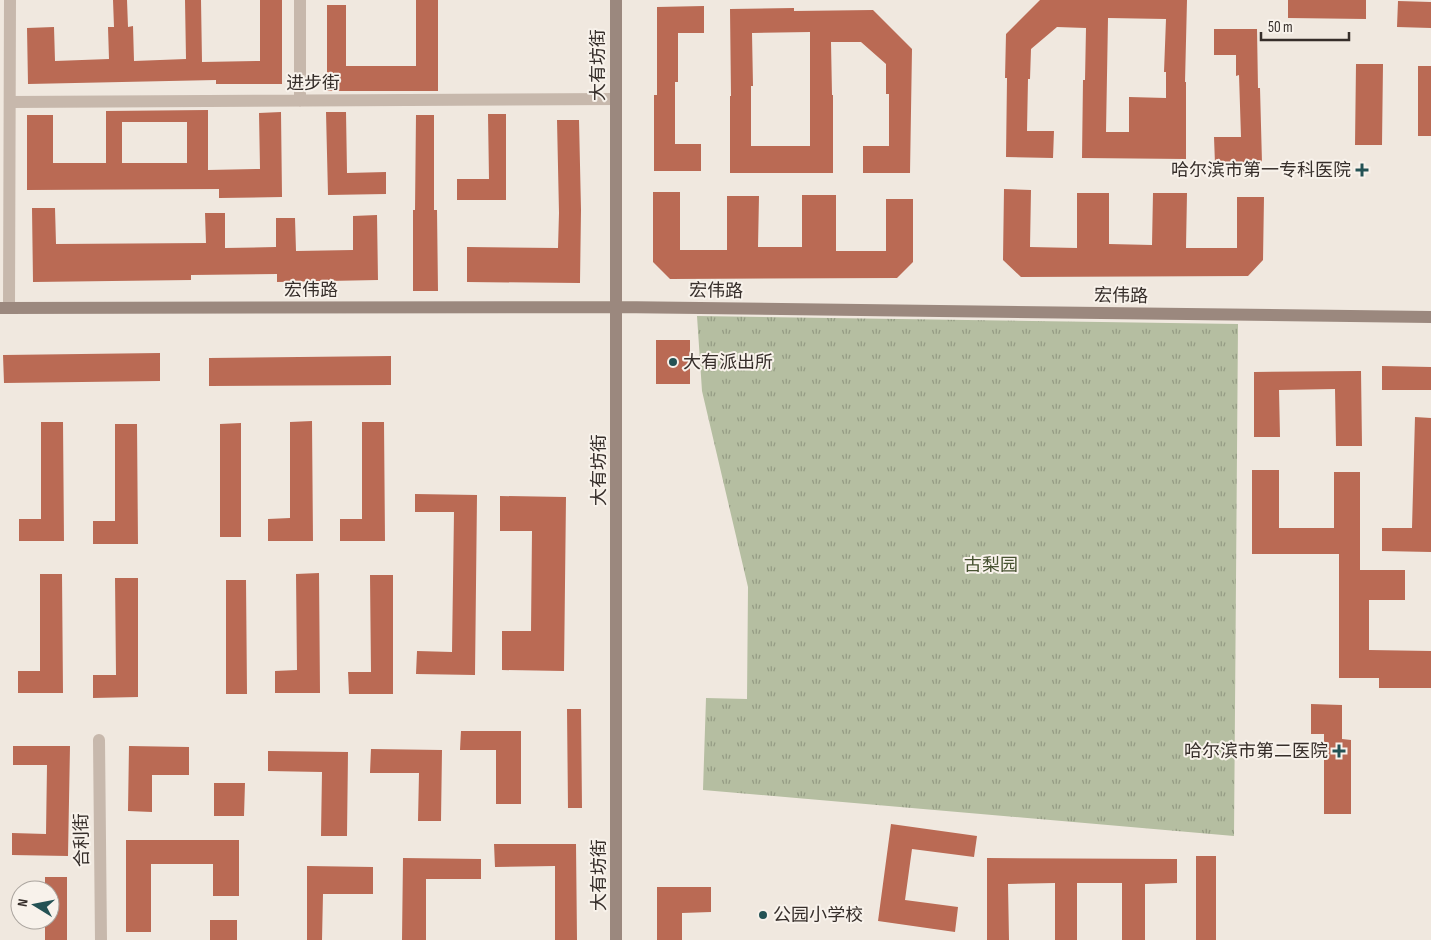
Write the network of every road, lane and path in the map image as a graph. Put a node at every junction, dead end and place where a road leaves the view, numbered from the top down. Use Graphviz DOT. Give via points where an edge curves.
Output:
graph roads {
  1 [pos="10,0"];
  2 [pos="300,0"];
  3 [pos="616,0"];
  4 [pos="616,99"];
  5 [pos="300,100"];
  6 [pos="10,102"];
  7 [pos="616,307"];
  8 [pos="5,308"];
  9 [pos="1431,317"];
  10 [pos="99,740"];
  11 [pos="101,940"];
  12 [pos="616,940"];
  1 -- 6 [label="street"];
  2 -- 5 [label="street"];
  3 -- 4 [label="main road, 大有坊街"];
  4 -- 5 [label="street, 进步街"];
  4 -- 7 [label="main road, 大有坊街"];
  5 -- 6 [label="street, 进步街"];
  6 -- 8 [label="street"];
  7 -- 8 [label="main road, 宏伟路"];
  7 -- 9 [label="main road, 宏伟路"];
  7 -- 12 [label="main road, 大有坊街"];
  10 -- 11 [label="street, 合利街"];
}
